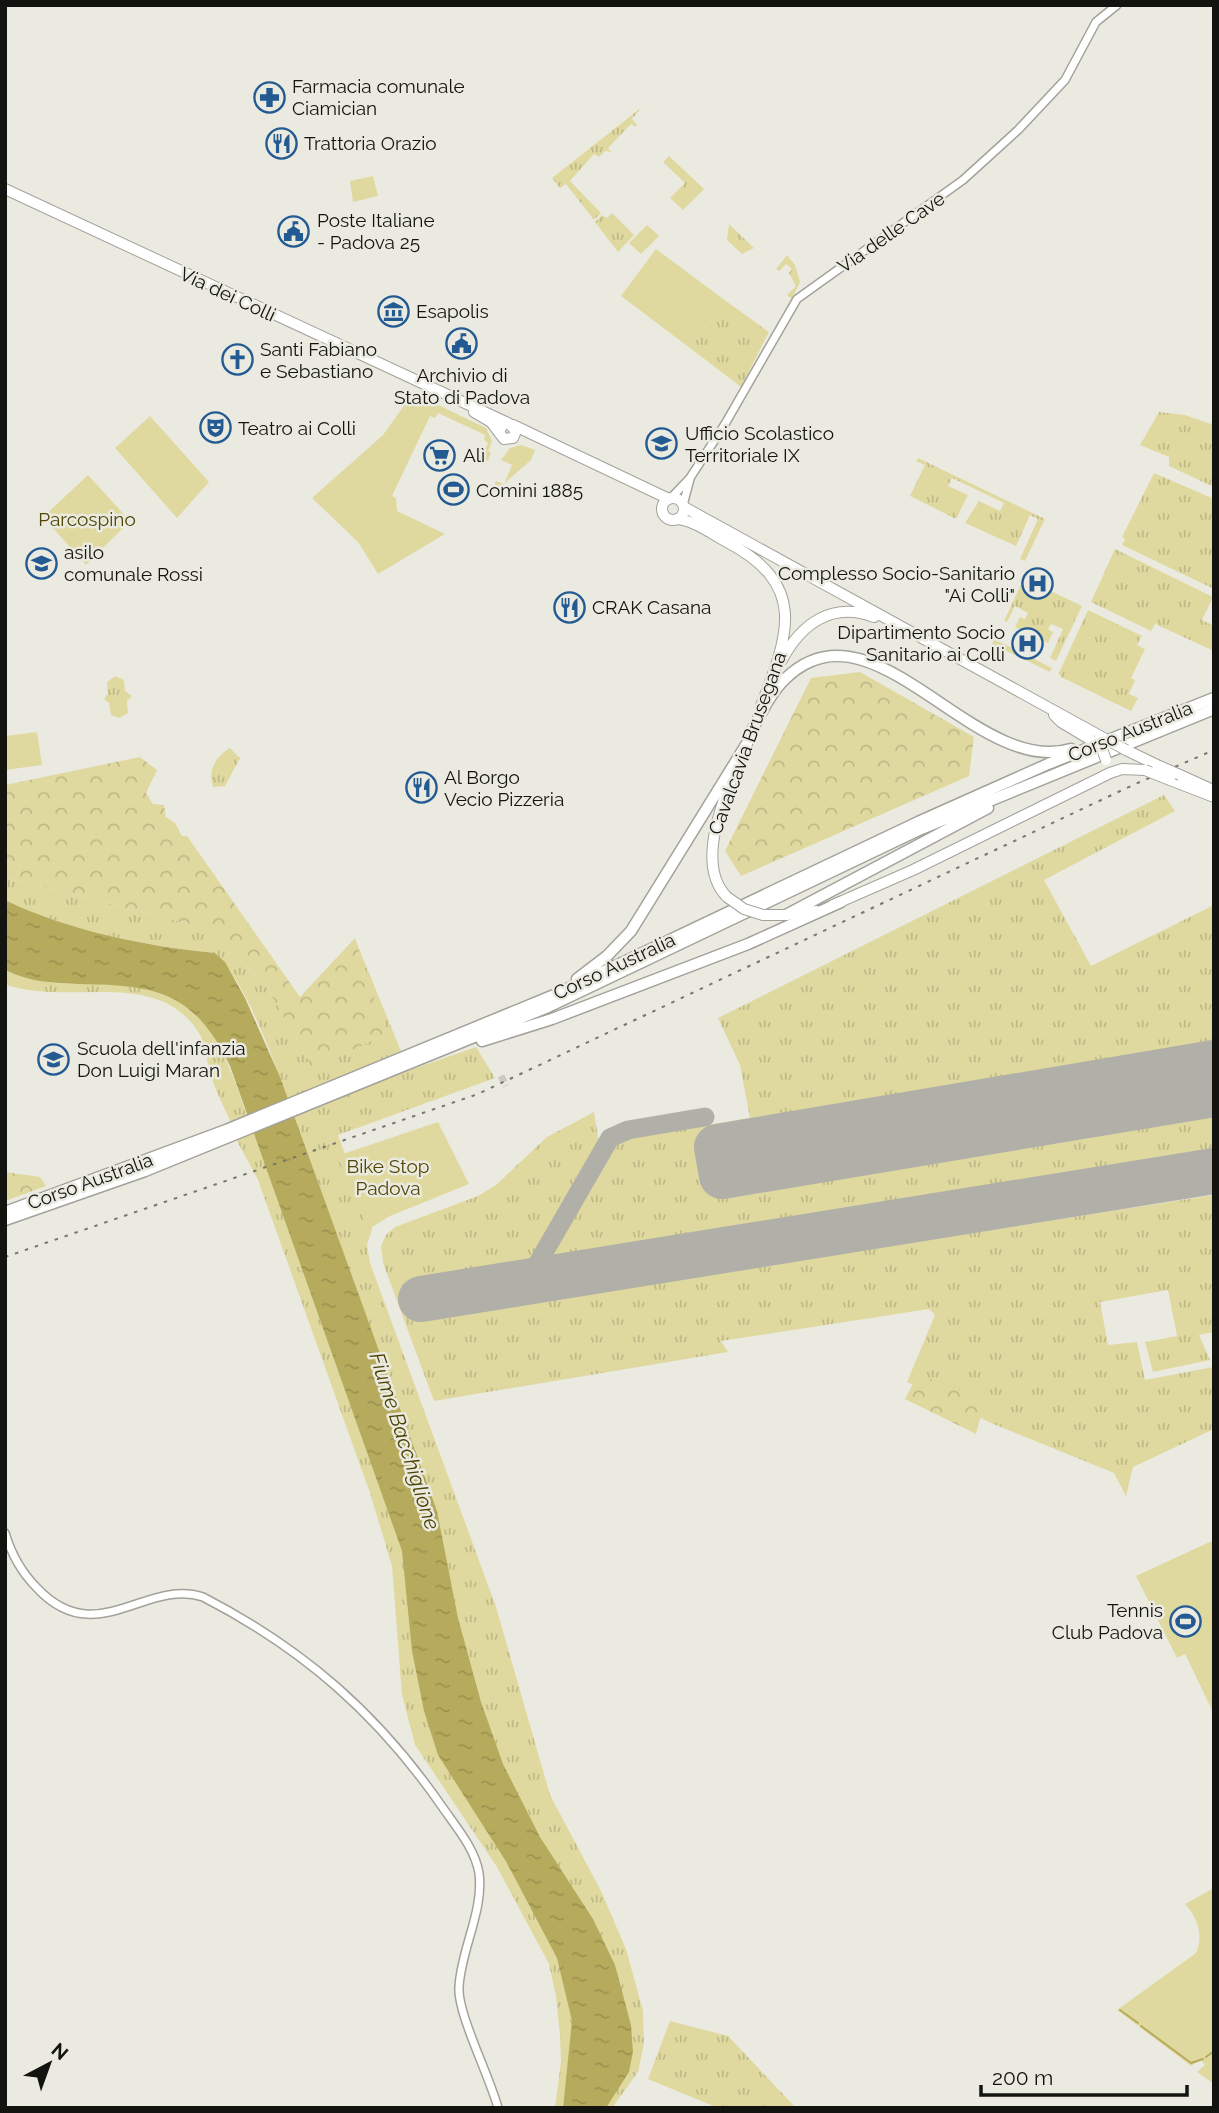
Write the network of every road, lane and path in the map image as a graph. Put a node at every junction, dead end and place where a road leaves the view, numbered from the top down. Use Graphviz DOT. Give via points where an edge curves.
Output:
graph roads {
  1 [pos="1117,5"];
  2 [pos="5,189"];
  3 [pos="451,398"];
  4 [pos="511,424"];
  5 [pos="499,432"];
  6 [pos="513,438"];
  7 [pos="545,441"];
  8 [pos="690,478"];
  9 [pos="667,502"];
  10 [pos="683,506"];
  11 [pos="678,519"];
  12 [pos="724,540"];
  13 [pos="799,569"];
  14 [pos="935,644"];
  15 [pos="768,688"];
  16 [pos="1214,698"];
  17 [pos="1214,709"];
  18 [pos="1144,726"];
  19 [pos="751,732"];
  20 [pos="1096,738"];
  21 [pos="746,744"];
  22 [pos="1046,777"];
  23 [pos="1101,777"];
  24 [pos="1175,778"];
  25 [pos="1214,790"];
  26 [pos="1214,797"];
  27 [pos="841,902"];
  28 [pos="786,915"];
  29 [pos="554,995"];
  30 [pos="407,1066"];
  31 [pos="308,1101"];
  32 [pos="228,1134"];
  33 [pos="5,1212"];
  34 [pos="5,1220"];
  35 [pos="5,1532"];
  36 [pos="498,2108"];
  1 -- 8 [label="street, Via delle Cave" via="1096,22 1065,80 1018,130 952,188 797,299"];
  2 -- 3 [label="main road, Via dei Colli"];
  3 -- 4 [label="main road, Via dei Colli"];
  3 -- 5 [label="main road, Via dei Colli" via="491,422"];
  4 -- 5 [label="main road" via="503,425"];
  4 -- 6 [label="main road" via="516,431"];
  4 -- 7 [label="main road, Via dei Colli"];
  5 -- 6 [label="main road, Via dei Colli" via="504,439"];
  6 -- 7 [label="main road, Via dei Colli"];
  7 -- 9 [label="main road, Via dei Colli"];
  8 -- 9 [label="street, Via delle Cave"];
  8 -- 10 [label="street, Via delle Cave"];
  9 -- 10 [label="main road, Via dei Colli"];
  9 -- 11 [label="main road, Via dei Colli" via="666,518"];
  10 -- 11 [label="main road"];
  10 -- 13 [label="main road, Via dei Colli"];
  11 -- 12 [label="main road, Via dei Colli"];
  12 -- 15 [label="main road, Cavalcavia Brusegana" via="757,559 780,589 785,614 783,641"];
  13 -- 14 [label="main road, Cavalcavia Brusegana"];
  14 -- 15 [label="main road" via="861,612 829,614 801,629"];
  14 -- 20 [label="main road, Cavalcavia Brusegana" via="1047,706 1061,722"];
  15 -- 19 [label="main road, Cavalcavia Brusegana"];
  16 -- 18 [label="highway, Corso Australia"];
  17 -- 22 [label="highway, Corso Australia"];
  18 -- 19 [label="highway" via="1064,751 1030,751 1006,742 867,661 837,655 806,663 786,678"];
  18 -- 29 [label="highway, Corso Australia" via="918,822"];
  19 -- 21 [label="main road, Cavalcavia Brusegana"];
  20 -- 23 [label="main road, Cavalcavia Brusegana, bridge" via="1107,760"];
  20 -- 24 [label="main road, Cavalcavia Brusegana, bridge"];
  21 -- 28 [label="main road, Cavalcavia Brusegana, bridge" via="712,844 713,873 720,890 744,909"];
  21 -- 29 [label="highway" via="631,931 607,956"];
  22 -- 28 [label="highway"];
  22 -- 30 [label="highway, Corso Australia" via="921,829 548,1007"];
  23 -- 24 [label="main road, Cavalcavia Brusegana, bridge" via="1122,769"];
  23 -- 27 [label="main road, Cavalcavia Brusegana"];
  24 -- 25 [label="main road, Cavalcavia Brusegana"];
  24 -- 26 [label="main road, Cavalcavia Brusegana"];
  27 -- 28 [label="main road, Cavalcavia Brusegana"];
  27 -- 30 [label="highway" via="777,933 565,1014"];
  29 -- 31 [label="highway, Corso Australia"];
  30 -- 31 [label="highway, Corso Australia"];
  31 -- 32 [label="highway, Corso Australia"];
  32 -- 33 [label="highway, Corso Australia"];
  32 -- 34 [label="highway, Corso Australia"];
  35 -- 36 [label="street" via="29,1580 57,1606 93,1614 180,1594 203,1597 319,1669 394,1742 475,1859 480,1882 459,1995"];
}
